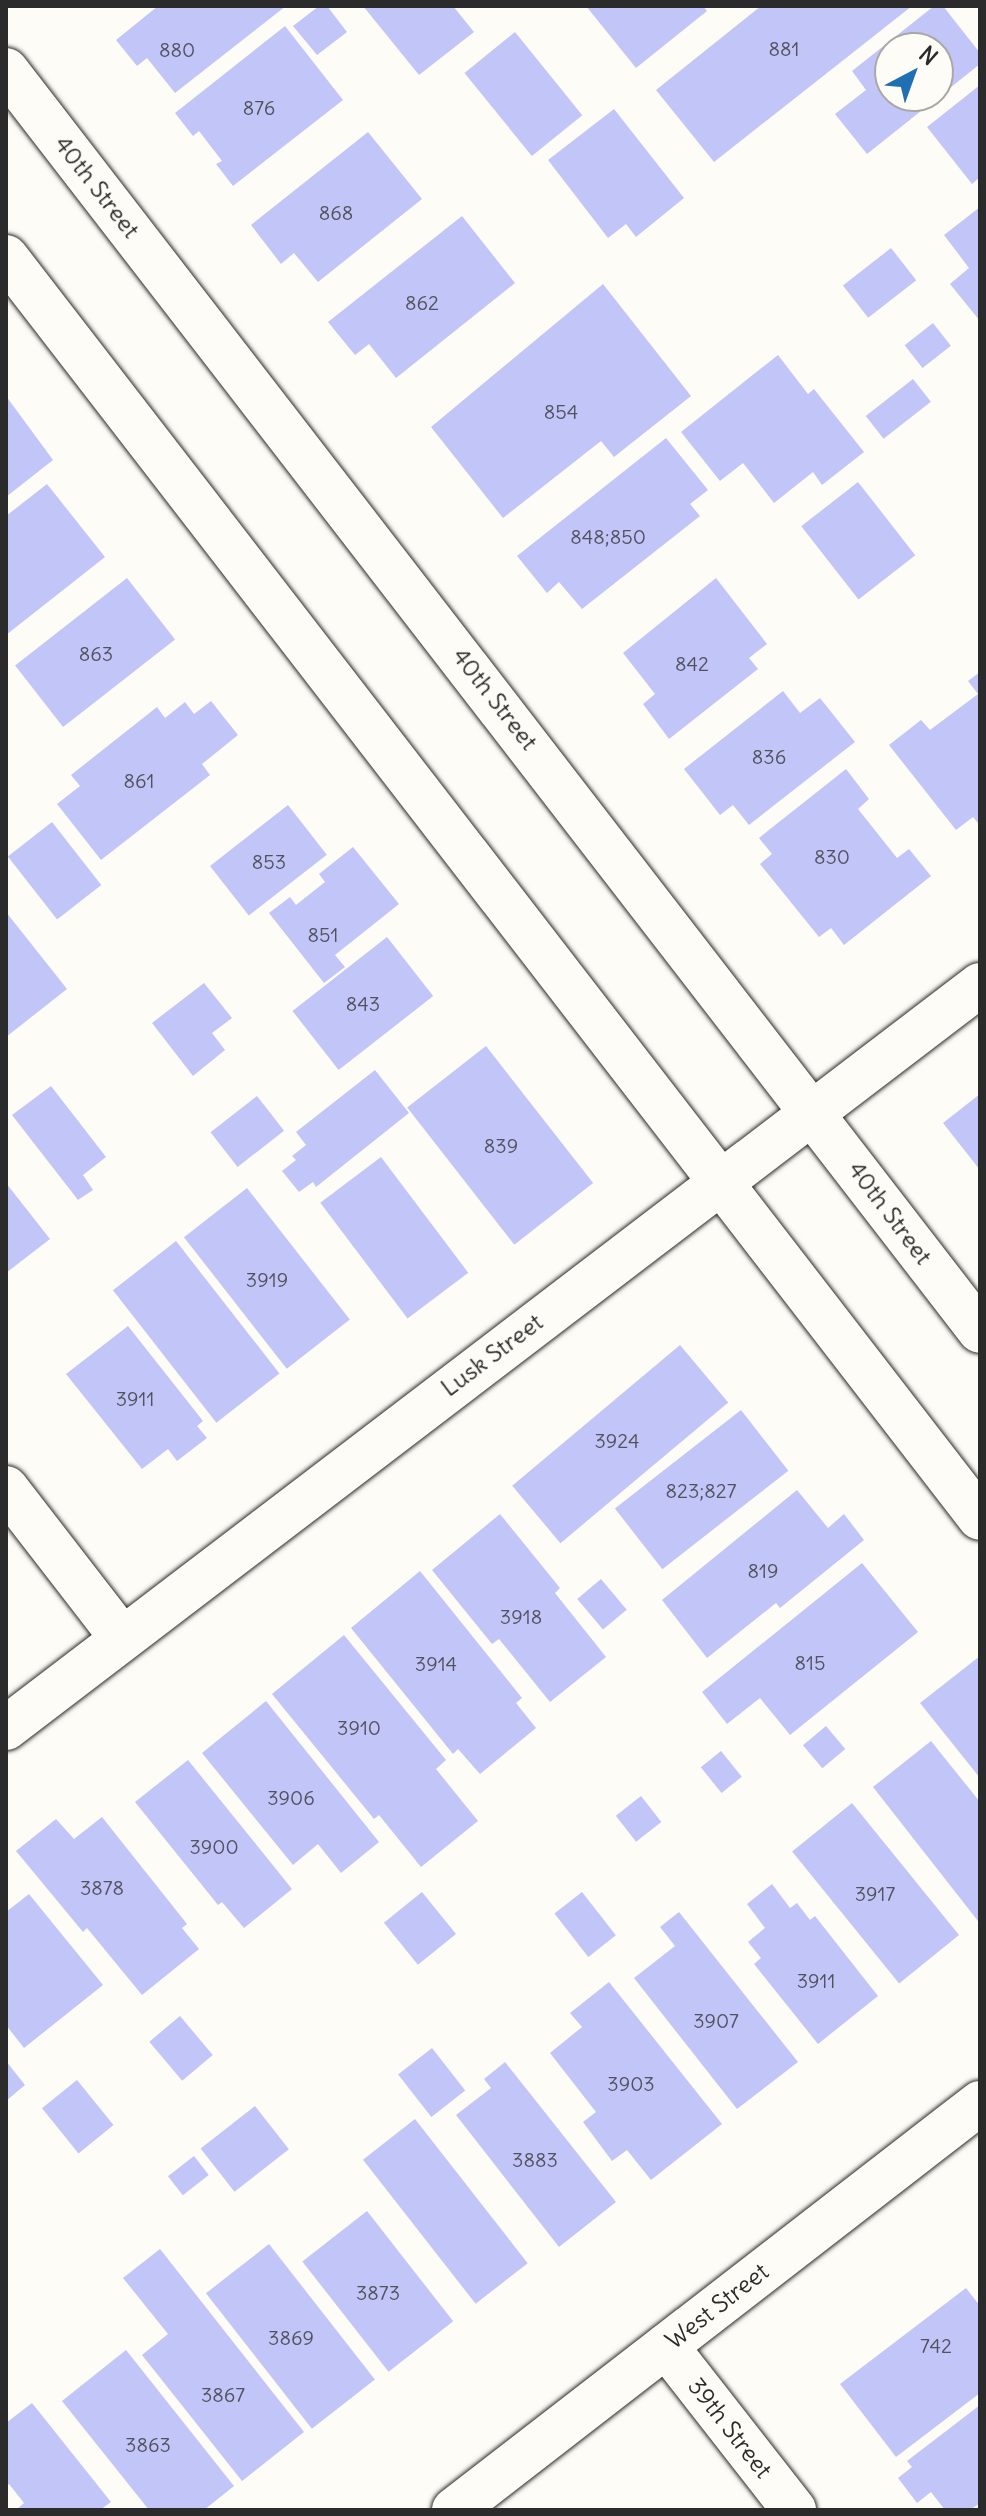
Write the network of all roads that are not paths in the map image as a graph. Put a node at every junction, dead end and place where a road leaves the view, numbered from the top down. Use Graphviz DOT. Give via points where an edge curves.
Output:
graph roads {
  1 [pos="6,70"];
  2 [pos="6,257"];
  3 [pos="980,985"];
  4 [pos="813,1111"];
  5 [pos="721,1180"];
  6 [pos="980,1331"];
  7 [pos="6,1488"];
  8 [pos="980,1518"];
  9 [pos="121,1637"];
  10 [pos="6,1728"];
  11 [pos="980,2103"];
  12 [pos="666,2346"];
  13 [pos="454,2510"];
  14 [pos="794,2510"];
  1 -- 4 [label="main road, 40th Street"];
  2 -- 5 [label="main road"];
  3 -- 4 [label="main road, Lusk Street"];
  4 -- 5 [label="main road, Lusk Street"];
  4 -- 6 [label="main road, 40th Street"];
  5 -- 8 [label="main road"];
  5 -- 9 [label="main road, Lusk Street"];
  7 -- 9 [label="main road"];
  9 -- 10 [label="main road, Lusk Street"];
  11 -- 12 [label="main road, West Street"];
  12 -- 13 [label="main road, West Street"];
  12 -- 14 [label="main road, 39th Street"];
}
